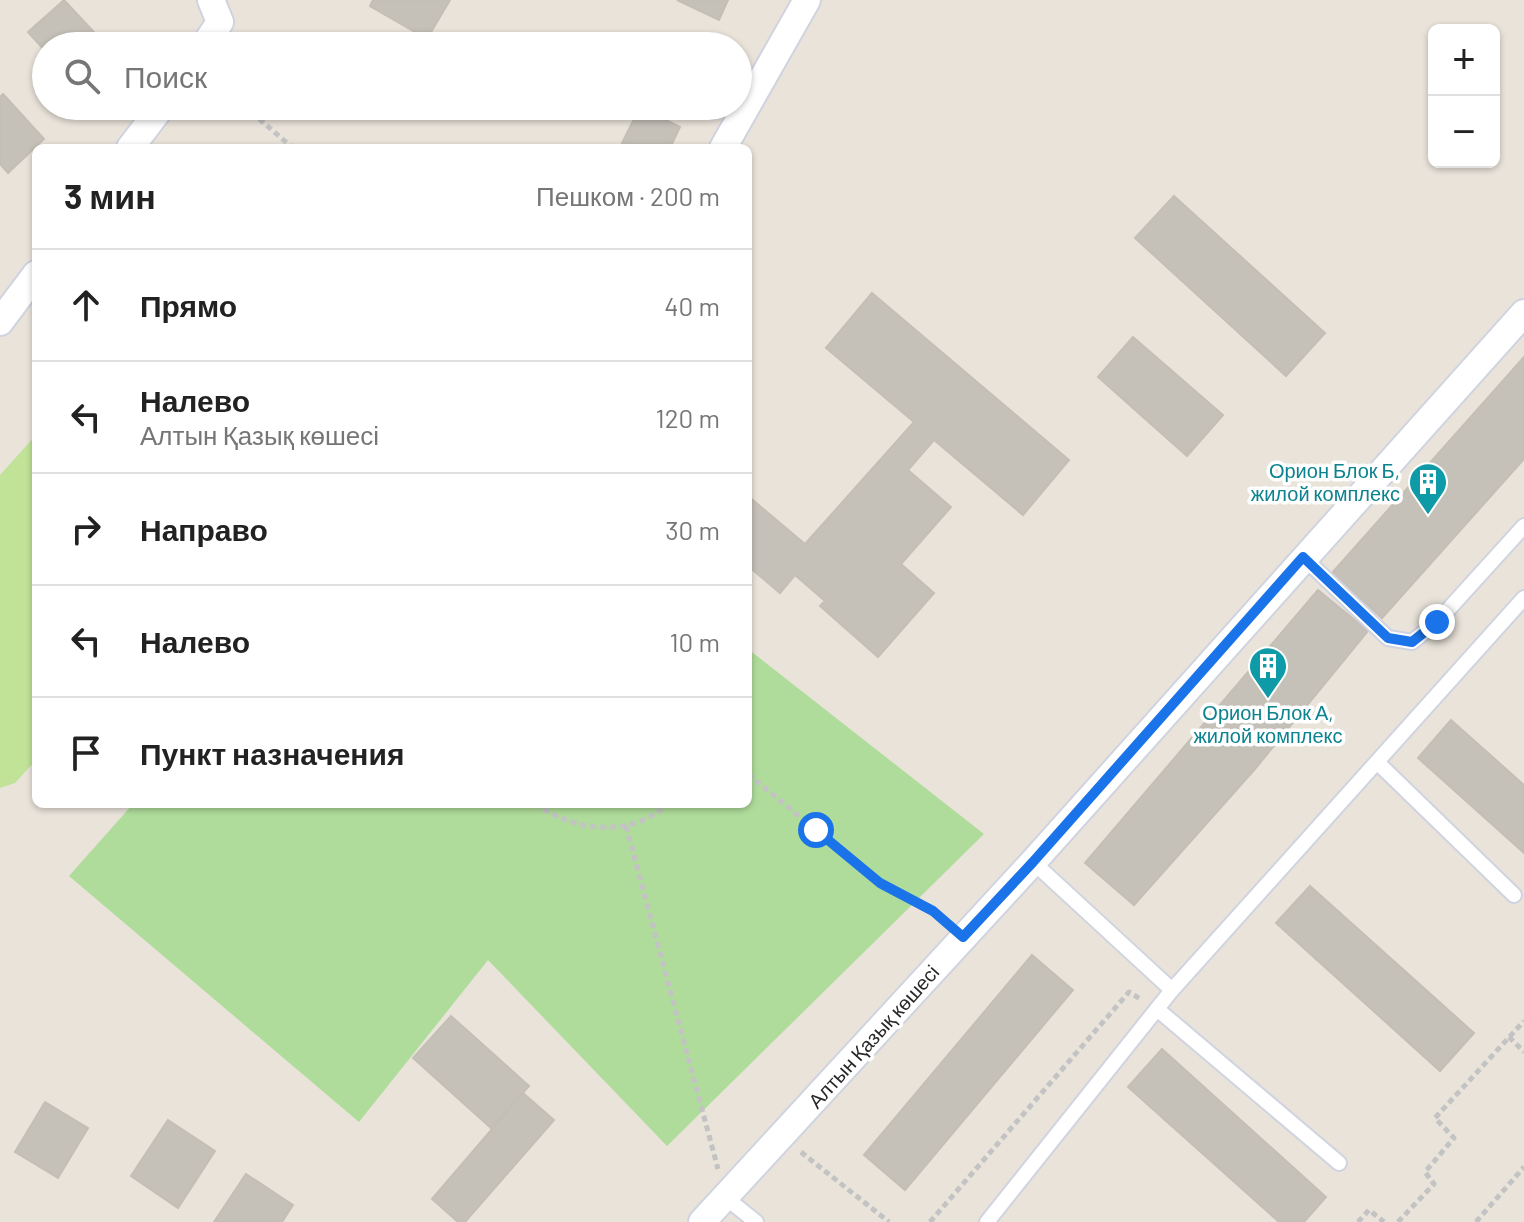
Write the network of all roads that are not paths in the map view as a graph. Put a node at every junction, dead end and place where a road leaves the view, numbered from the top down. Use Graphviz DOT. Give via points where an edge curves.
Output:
graph roads {
  1 [pos="211,0"];
  2 [pos="807,0"];
  3 [pos="213,32"];
  4 [pos="752,97"];
  5 [pos="151,120"];
  6 [pos="739,120"];
  7 [pos="133,144"];
  8 [pos="725,144"];
  9 [pos="32,279"];
  10 [pos="1524,313"];
  11 [pos="0,322"];
  12 [pos="1524,526"];
  13 [pos="1303,557"];
  14 [pos="1524,598"];
  15 [pos="1378,763"];
  16 [pos="1033,862"];
  17 [pos="1514,895"];
  18 [pos="1172,990"];
  19 [pos="1157,1009"];
  20 [pos="1339,1163"];
  21 [pos="725,1197"];
  22 [pos="702,1222"];
  23 [pos="756,1222"];
  24 [pos="987,1222"];
  1 -- 3 [label="street" via="220,22"];
  2 -- 4 [label="street"];
  5 -- 7 [label="street"];
  6 -- 8 [label="street"];
  9 -- 11 [label="street"];
  10 -- 13 [label="street, Алтын Қазық көшесі"];
  12 -- 13 [label="lane" via="1437,622 1412,642 1388,638"];
  13 -- 16 [label="street, Алтын Қазық көшесі"];
  14 -- 15 [label="lane"];
  15 -- 17 [label="lane"];
  15 -- 18 [label="lane"];
  16 -- 18 [label="lane"];
  16 -- 21 [label="street, Алтын Қазық көшесі"];
  18 -- 19 [label="lane"];
  19 -- 20 [label="lane"];
  19 -- 24 [label="lane"];
  21 -- 22 [label="street, Алтын Қазық көшесі"];
  21 -- 23 [label="lane"];
}
